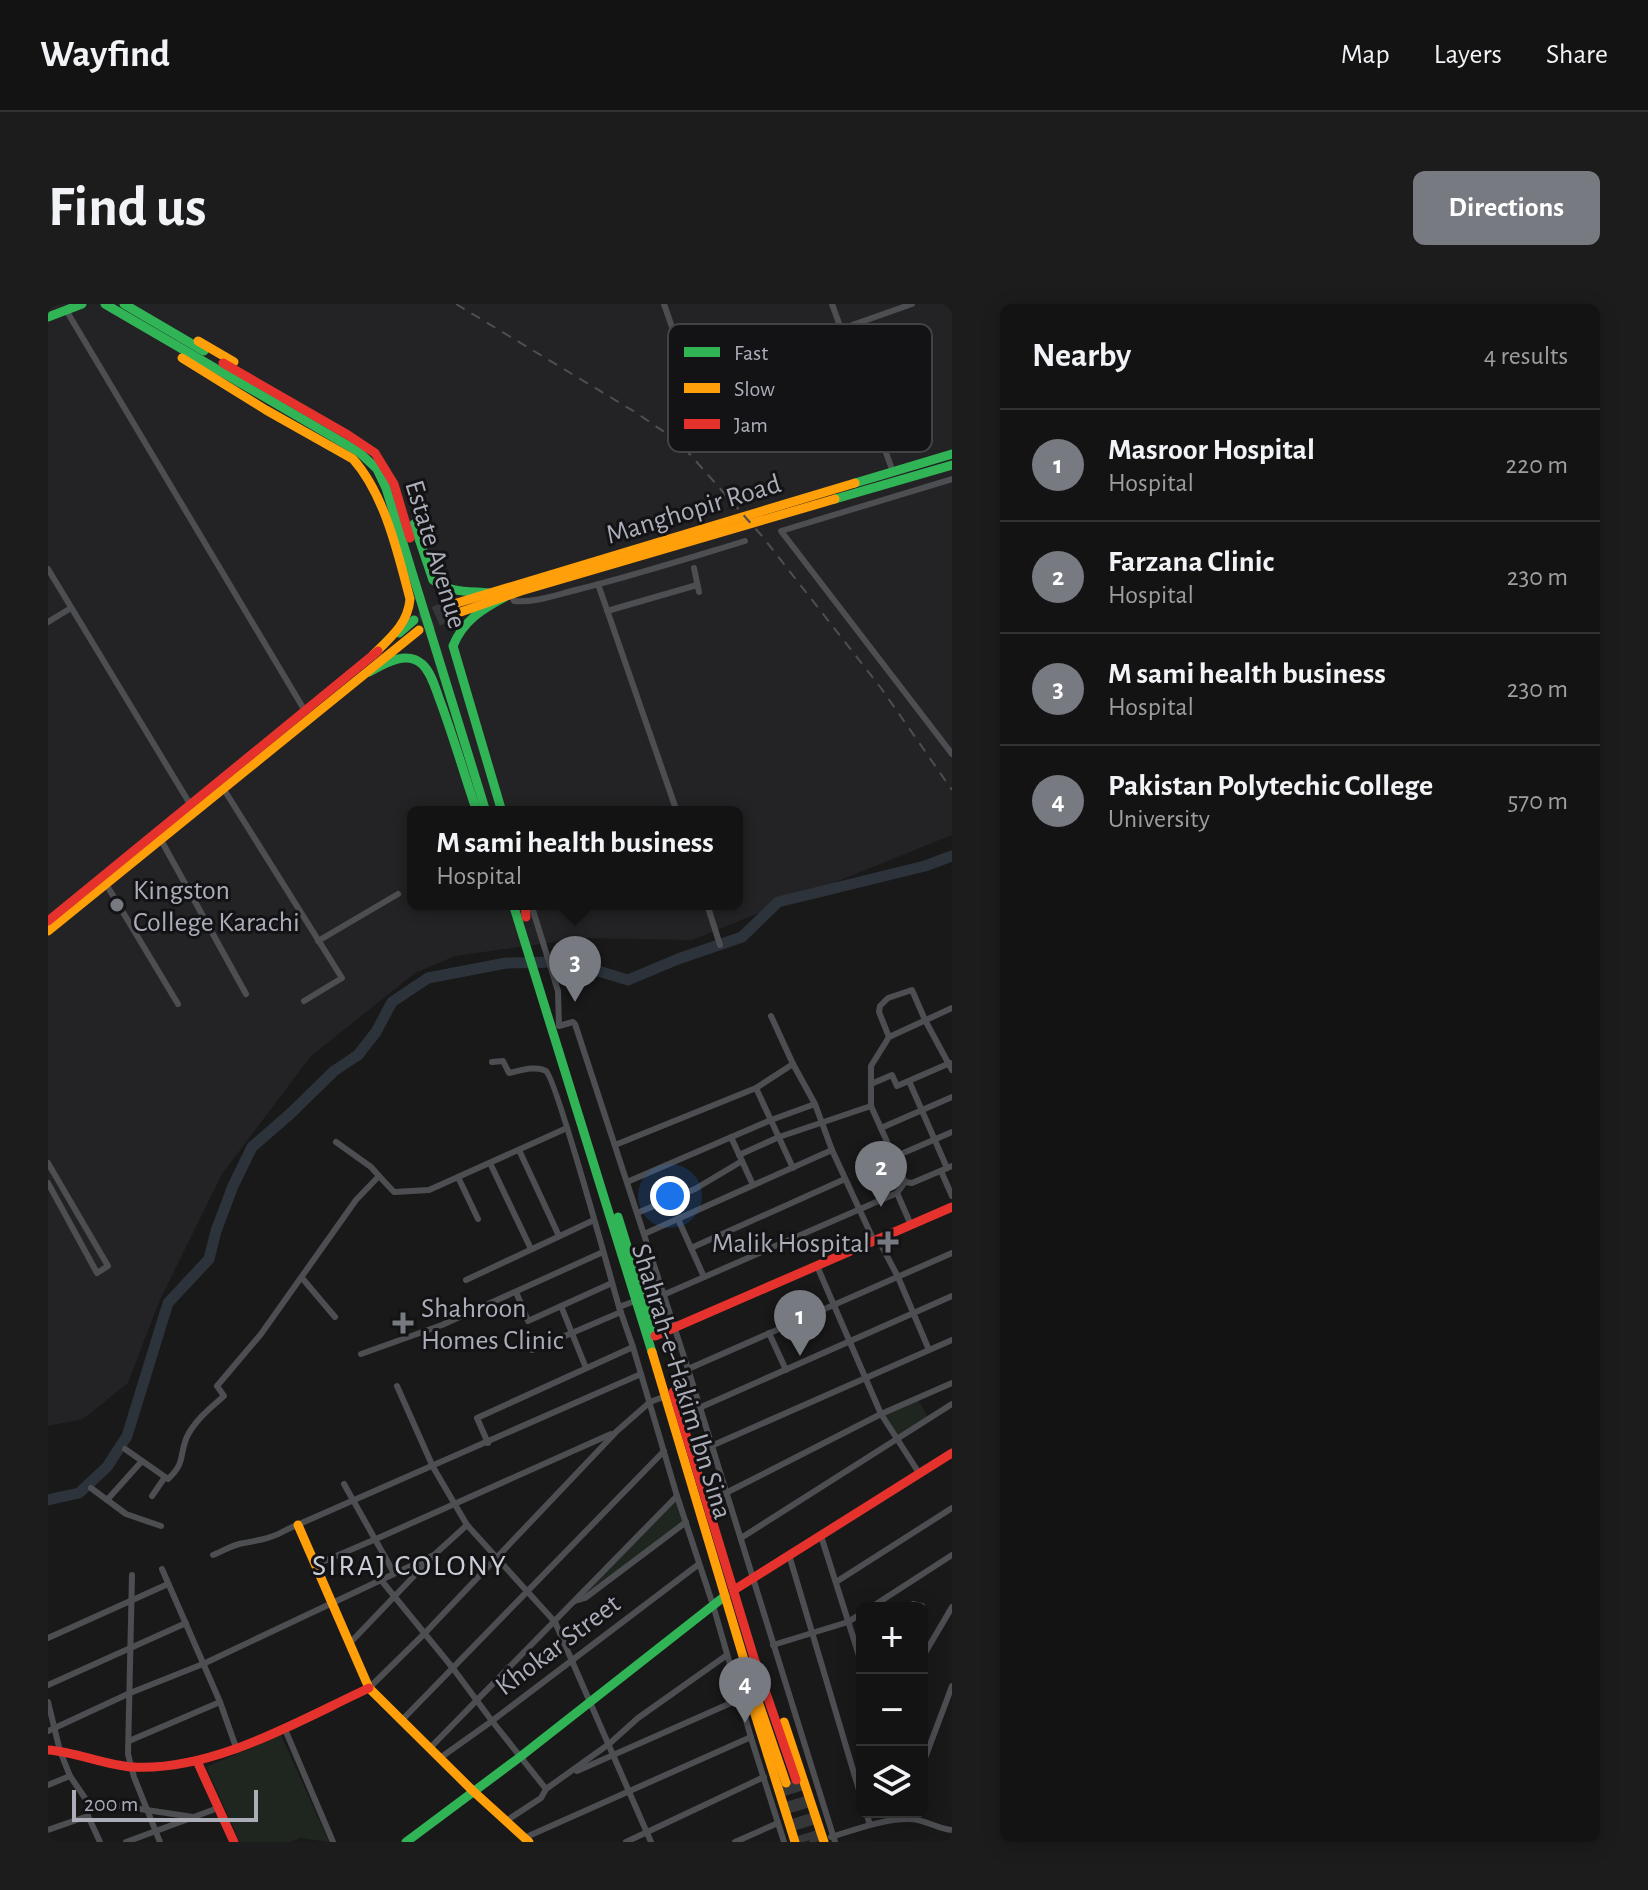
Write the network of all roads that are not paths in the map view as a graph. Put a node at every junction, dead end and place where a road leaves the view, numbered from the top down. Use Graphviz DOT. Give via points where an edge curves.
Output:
graph roads {
  1 [pos="82,304"];
  2 [pos="105,304"];
  3 [pos="124,304"];
  4 [pos="664,304"];
  5 [pos="832,304"];
  6 [pos="912,304"];
  7 [pos="66,310"];
  8 [pos="48,317"];
  9 [pos="671,324"];
  10 [pos="839,324"];
  11 [pos="855,324"];
  12 [pos="152,326"];
  13 [pos="189,347"];
  14 [pos="886,452"];
  15 [pos="952,454"];
  16 [pos="952,465"];
  17 [pos="893,472"];
  18 [pos="952,479"];
  19 [pos="407,505"];
  20 [pos="772,513"];
  21 [pos="722,527"];
  22 [pos="745,541"];
  23 [pos="396,548"];
  24 [pos="694,568"];
  25 [pos="48,569"];
  26 [pos="598,584"];
  27 [pos="489,593"];
  28 [pos="508,596"];
  29 [pos="71,608"];
  30 [pos="607,611"];
  31 [pos="48,622"];
  32 [pos="373,655"];
  33 [pos="458,667"];
  34 [pos="369,672"];
  35 [pos="305,711"];
  36 [pos="448,726"];
  37 [pos="952,754"];
  38 [pos="223,788"];
  39 [pos="190,804"];
  40 [pos="475,806"];
  41 [pos="484,806"];
  42 [pos="491,806"];
  43 [pos="500,806"];
  44 [pos="675,806"];
  45 [pos="160,839"];
  46 [pos="106,883"];
  47 [pos="398,894"];
  48 [pos="516,910"];
  49 [pos="524,910"];
  50 [pos="528,910"];
  51 [pos="709,910"];
  52 [pos="522,918"];
  53 [pos="48,921"];
  54 [pos="48,931"];
  55 [pos="318,941"];
  56 [pos="720,945"];
  57 [pos="545,991"];
  58 [pos="246,994"];
  59 [pos="304,1001"];
  60 [pos="178,1004"];
  61 [pos="952,1008"];
  62 [pos="771,1016"];
  63 [pos="925,1020"];
  64 [pos="559,1026"];
  65 [pos="889,1037"];
  66 [pos="492,1062"];
  67 [pos="793,1064"];
  68 [pos="951,1065"];
  69 [pos="909,1081"];
  70 [pos="871,1084"];
  71 [pos="756,1088"];
  72 [pos="952,1097"];
  73 [pos="815,1104"];
  74 [pos="871,1106"];
  75 [pos="922,1111"];
  76 [pos="771,1120"];
  77 [pos="822,1122"];
  78 [pos="567,1128"];
  79 [pos="881,1128"];
  80 [pos="952,1132"];
  81 [pos="731,1137"];
  82 [pos="779,1137"];
  83 [pos="935,1140"];
  84 [pos="336,1142"];
  85 [pos="615,1145"];
  86 [pos="519,1150"];
  87 [pos="832,1150"];
  88 [pos="894,1157"];
  89 [pos="741,1158"];
  90 [pos="48,1163"];
  91 [pos="490,1163"];
  92 [pos="793,1168"];
  93 [pos="947,1168"];
  94 [pos="379,1176"];
  95 [pos="458,1177"];
  96 [pos="845,1179"];
  97 [pos="627,1182"];
  98 [pos="905,1182"];
  99 [pos="48,1183"];
  100 [pos="753,1185"];
  101 [pos="897,1193"];
  102 [pos="66,1195"];
  103 [pos="952,1196"];
  104 [pos="58,1200"];
  105 [pos="952,1207"];
  106 [pos="859,1209"];
  107 [pos="637,1213"];
  108 [pos="478,1219"];
  109 [pos="678,1219"];
  110 [pos="594,1220"];
  111 [pos="911,1225"];
  112 [pos="644,1234"];
  113 [pos="559,1236"];
  114 [pos="876,1240"];
  115 [pos="691,1248"];
  116 [pos="531,1249"];
  117 [pos="603,1252"];
  118 [pos="952,1253"];
  119 [pos="817,1266"];
  120 [pos="704,1277"];
  121 [pos="898,1277"];
  122 [pos="302,1278"];
  123 [pos="466,1280"];
  124 [pos="612,1283"];
  125 [pos="516,1292"];
  126 [pos="663,1295"];
  127 [pos="952,1296"];
  128 [pos="635,1301"];
  129 [pos="833,1304"];
  130 [pos="561,1306"];
  131 [pos="620,1310"];
  132 [pos="913,1313"];
  133 [pos="335,1317"];
  134 [pos="674,1328"];
  135 [pos="572,1333"];
  136 [pos="769,1333"];
  137 [pos="655,1336"];
  138 [pos="952,1340"];
  139 [pos="850,1343"];
  140 [pos="633,1347"];
  141 [pos="532,1350"];
  142 [pos="929,1350"];
  143 [pos="361,1354"];
  144 [pos="586,1368"];
  145 [pos="688,1369"];
  146 [pos="786,1370"];
  147 [pos="641,1374"];
  148 [pos="866,1379"];
  149 [pos="952,1383"];
  150 [pos="397,1386"];
  151 [pos="666,1396"];
  152 [pos="650,1402"];
  153 [pos="952,1404"];
  154 [pos="699,1408"];
  155 [pos="881,1414"];
  156 [pos="617,1431"];
  157 [pos="898,1439"];
  158 [pos="488,1443"];
  159 [pos="711,1446"];
  160 [pos="125,1449"];
  161 [pos="664,1451"];
  162 [pos="952,1453"];
  163 [pos="693,1454"];
  164 [pos="142,1461"];
  165 [pos="433,1467"];
  166 [pos="919,1473"];
  167 [pos="165,1477"];
  168 [pos="344,1484"];
  169 [pos="91,1488"];
  170 [pos="726,1492"];
  171 [pos="152,1496"];
  172 [pos="677,1496"];
  173 [pos="107,1500"];
  174 [pos="354,1501"];
  175 [pos="708,1502"];
  176 [pos="454,1504"];
  177 [pos="952,1508"];
  178 [pos="686,1522"];
  179 [pos="298,1525"];
  180 [pos="467,1525"];
  181 [pos="161,1526"];
  182 [pos="821,1536"];
  183 [pos="741,1538"];
  184 [pos="376,1539"];
  185 [pos="213,1555"];
  186 [pos="434,1555"];
  187 [pos="789,1555"];
  188 [pos="952,1555"];
  189 [pos="497,1557"];
  190 [pos="699,1564"];
  191 [pos="315,1565"];
  192 [pos="162,1569"];
  193 [pos="394,1573"];
  194 [pos="132,1575"];
  195 [pos="752,1579"];
  196 [pos="381,1580"];
  197 [pos="836,1582"];
  198 [pos="168,1584"];
  199 [pos="528,1591"];
  200 [pos="730,1593"];
  201 [pos="395,1597"];
  202 [pos="132,1600"];
  203 [pos="332,1602"];
  204 [pos="574,1602"];
  205 [pos="879,1602"];
  206 [pos="713,1605"];
  207 [pos="952,1607"];
  208 [pos="856,1617"];
  209 [pos="555,1622"];
  210 [pos="848,1622"];
  211 [pos="186,1623"];
  212 [pos="425,1633"];
  213 [pos="811,1633"];
  214 [pos="48,1638"];
  215 [pos="854,1641"];
  216 [pos="349,1644"];
  217 [pos="773,1645"];
  218 [pos="131,1647"];
  219 [pos="856,1647"];
  220 [pos="928,1648"];
  221 [pos="727,1655"];
  222 [pos="572,1659"];
  223 [pos="750,1660"];
  224 [pos="203,1664"];
  225 [pos="452,1667"];
  226 [pos="48,1685"];
  227 [pos="952,1686"];
  228 [pos="369,1688"];
  229 [pos="130,1693"];
  230 [pos="740,1699"];
  231 [pos="591,1701"];
  232 [pos="48,1702"];
  233 [pos="220,1702"];
  234 [pos="477,1702"];
  235 [pos="402,1720"];
  236 [pos="492,1721"];
  237 [pos="284,1727"];
  238 [pos="51,1729"];
  239 [pos="751,1737"];
  240 [pos="129,1741"];
  241 [pos="609,1744"];
  242 [pos="430,1748"];
  243 [pos="48,1750"];
  244 [pos="237,1750"];
  245 [pos="928,1750"];
  246 [pos="60,1751"];
  247 [pos="614,1755"];
  248 [pos="520,1757"];
  249 [pos="440,1758"];
  250 [pos="197,1761"];
  251 [pos="131,1767"];
  252 [pos="70,1776"];
  253 [pos="566,1776"];
  254 [pos="764,1777"];
  255 [pos="856,1780"];
  256 [pos="791,1781"];
  257 [pos="48,1785"];
  258 [pos="546,1789"];
  259 [pos="473,1791"];
  260 [pos="629,1791"];
  261 [pos="87,1801"];
  262 [pos="218,1808"];
  263 [pos="147,1809"];
  264 [pos="88,1816"];
  265 [pos="193,1817"];
  266 [pos="868,1818"];
  267 [pos="897,1818"];
  268 [pos="916,1818"];
  269 [pos="506,1821"];
  270 [pos="778,1823"];
  271 [pos="870,1825"];
  272 [pos="48,1830"];
  273 [pos="952,1830"];
  274 [pos="155,1831"];
  275 [pos="647,1833"];
  276 [pos="829,1840"];
  277 [pos="527,1841"];
  278 [pos="100,1842"];
  279 [pos="126,1842"];
  280 [pos="160,1842"];
  281 [pos="234,1842"];
  282 [pos="333,1842"];
  283 [pos="406,1842"];
  284 [pos="626,1842"];
  285 [pos="651,1842"];
  286 [pos="735,1842"];
  287 [pos="784,1842"];
  288 [pos="795,1842"];
  1 -- 7 [label="main road"];
  2 -- 12 [label="main road"];
  3 -- 12 [label="main road, Estate Avenue"];
  4 -- 9 [label="street"];
  5 -- 10 [label="street"];
  6 -- 11 [label="street"];
  7 -- 8 [label="main road"];
  7 -- 35 [label="street"];
  12 -- 13 [label="main road, Estate Avenue"];
  12 -- 19 [label="main road" via="188,335 377,444 396,471"];
  12 -- 23 [label="main road" via="176,354 353,459 369,480"];
  13 -- 41 [label="main road" via="377,469"];
  13 -- 42 [label="main road, Estate Avenue" via="348,435 381,461 394,484"];
  14 -- 17 [label="street"];
  15 -- 17 [label="main road, Manghopir Road"];
  16 -- 20 [label="main road, Manghopir Road"];
  17 -- 20 [label="main road, Manghopir Road"];
  18 -- 37 [label="street" via="781,531"];
  19 -- 23 [label="main road" via="423,575 409,576"];
  19 -- 27 [label="main road" via="433,580 445,589"];
  20 -- 21 [label="main road, Manghopir Road"];
  21 -- 27 [label="main road, Manghopir Road"];
  21 -- 28 [label="main road, Manghopir Road"];
  22 -- 26 [label="street"];
  23 -- 32 [label="main road" via="410,607 405,621"];
  24 -- 30 [label="street" via="698,588"];
  25 -- 29 [label="street"];
  26 -- 28 [label="street" via="518,602"];
  26 -- 30 [label="street"];
  27 -- 28 [label="main road, Manghopir Road" via="450,611"];
  28 -- 33 [label="main road" via="479,610 462,627 453,646"];
  29 -- 31 [label="street"];
  29 -- 39 [label="street"];
  30 -- 44 [label="street"];
  32 -- 34 [label="main road" via="417,625"];
  32 -- 35 [label="main road"];
  33 -- 36 [label="main road" via="447,656 434,664"];
  33 -- 43 [label="main road"];
  34 -- 36 [label="main road" via="395,659 421,664"];
  34 -- 38 [label="main road"];
  35 -- 39 [label="main road"];
  36 -- 40 [label="main road"];
  38 -- 45 [label="main road"];
  38 -- 55 [label="street"];
  39 -- 53 [label="main road"];
  45 -- 46 [label="main road"];
  45 -- 58 [label="street"];
  46 -- 54 [label="main road"];
  46 -- 60 [label="street"];
  47 -- 55 [label="street"];
  48 -- 52 [label="main road"];
  49 -- 52 [label="main road"];
  50 -- 64 [label="street" via="558,991"];
  51 -- 56 [label="street"];
  52 -- 57 [label="main road"];
  55 -- 59 [label="street" via="342,978"];
  57 -- 64 [label="main road, Shahrah-e-Hakim Ibn Sina"];
  57 -- 128 [label="main road, Shahrah-e-Hakim Ibn Sina"];
  61 -- 63 [label="street"];
  62 -- 67 [label="street"];
  63 -- 65 [label="street"];
  63 -- 65 [label="street" via="912,990 888,998 879,1009"];
  63 -- 68 [label="street"];
  64 -- 85 [label="street" via="575,1024"];
  64 -- 137 [label="main road, Shahrah-e-Hakim Ibn Sina"];
  65 -- 70 [label="street" via="871,1066"];
  66 -- 78 [label="street" via="503,1061 509,1073 546,1071"];
  67 -- 71 [label="street"];
  67 -- 73 [label="street"];
  68 -- 69 [label="street"];
  69 -- 70 [label="street" via="897,1086 892,1075"];
  69 -- 75 [label="street"];
  70 -- 74 [label="street"];
  71 -- 76 [label="street"];
  71 -- 85 [label="street"];
  72 -- 75 [label="street"];
  73 -- 76 [label="street"];
  73 -- 77 [label="street"];
  74 -- 77 [label="street"];
  74 -- 79 [label="street"];
  75 -- 79 [label="street"];
  75 -- 83 [label="street"];
  76 -- 81 [label="street"];
  76 -- 82 [label="street"];
  77 -- 82 [label="street"];
  77 -- 87 [label="street"];
  78 -- 86 [label="street"];
  78 -- 110 [label="street"];
  79 -- 88 [label="street"];
  80 -- 83 [label="street"];
  81 -- 89 [label="street"];
  81 -- 97 [label="street"];
  82 -- 89 [label="street"];
  82 -- 92 [label="street"];
  83 -- 88 [label="street"];
  83 -- 93 [label="street"];
  84 -- 94 [label="street"];
  85 -- 97 [label="street"];
  86 -- 91 [label="street"];
  86 -- 113 [label="street"];
  87 -- 92 [label="street"];
  87 -- 96 [label="street"];
  88 -- 98 [label="street"];
  89 -- 100 [label="street"];
  89 -- 107 [label="street" via="695,1189"];
  90 -- 102 [label="street"];
  91 -- 95 [label="street"];
  91 -- 116 [label="street"];
  92 -- 100 [label="street"];
  93 -- 98 [label="street"];
  93 -- 103 [label="street"];
  94 -- 95 [label="street" via="394,1192 429,1190"];
  94 -- 122 [label="street"];
  95 -- 108 [label="street"];
  96 -- 106 [label="street"];
  96 -- 115 [label="street"];
  97 -- 107 [label="street"];
  98 -- 101 [label="street"];
  99 -- 104 [label="street"];
  100 -- 109 [label="street"];
  101 -- 106 [label="street"];
  101 -- 111 [label="street"];
  102 -- 104 [label="street"];
  102 -- 104 [label="street" via="108,1266 97,1273"];
  105 -- 111 [label="main road"];
  106 -- 114 [label="street"];
  106 -- 120 [label="street"];
  107 -- 112 [label="street"];
  109 -- 112 [label="street"];
  109 -- 115 [label="street"];
  110 -- 113 [label="street"];
  110 -- 117 [label="street"];
  111 -- 114 [label="main road"];
  112 -- 126 [label="street"];
  113 -- 116 [label="street"];
  114 -- 119 [label="main road"];
  114 -- 121 [label="street"];
  115 -- 120 [label="street"];
  116 -- 123 [label="street"];
  117 -- 124 [label="street"];
  117 -- 125 [label="street"];
  118 -- 121 [label="street"];
  119 -- 129 [label="street"];
  119 -- 134 [label="main road"];
  120 -- 126 [label="street"];
  121 -- 129 [label="street"];
  121 -- 132 [label="street"];
  122 -- 133 [label="street"];
  122 -- 167 [label="street" via="217,1386 224,1396 190,1431 180,1466"];
  124 -- 130 [label="street"];
  124 -- 131 [label="street"];
  125 -- 130 [label="street" via="528,1321"];
  125 -- 143 [label="street"];
  126 -- 134 [label="street"];
  127 -- 132 [label="street"];
  128 -- 131 [label="street"];
  128 -- 151 [label="main road, Shahrah-e-Hakim Ibn Sina"];
  129 -- 136 [label="street"];
  129 -- 139 [label="street"];
  130 -- 135 [label="street"];
  131 -- 135 [label="street"];
  131 -- 140 [label="street"];
  132 -- 139 [label="street"];
  132 -- 142 [label="street"];
  134 -- 137 [label="main road"];
  134 -- 145 [label="street"];
  135 -- 141 [label="street"];
  135 -- 144 [label="street"];
  136 -- 145 [label="street"];
  136 -- 146 [label="street"];
  137 -- 163 [label="main road, Shahrah-e-Hakim Ibn Sina"];
  138 -- 142 [label="street"];
  139 -- 146 [label="street"];
  139 -- 148 [label="street"];
  140 -- 144 [label="street"];
  140 -- 147 [label="street"];
  142 -- 148 [label="street"];
  144 -- 158 [label="street" via="477,1418"];
  145 -- 154 [label="street"];
  146 -- 154 [label="street"];
  147 -- 152 [label="street"];
  147 -- 158 [label="street"];
  148 -- 155 [label="street"];
  148 -- 159 [label="street"];
  149 -- 155 [label="street"];
  150 -- 165 [label="street"];
  151 -- 152 [label="street"];
  151 -- 200 [label="main road, Shahrah-e-Hakim Ibn Sina"];
  152 -- 156 [label="street"];
  152 -- 161 [label="street"];
  153 -- 157 [label="street"];
  154 -- 159 [label="street"];
  155 -- 157 [label="street"];
  155 -- 170 [label="street"];
  156 -- 176 [label="street"];
  156 -- 189 [label="street"];
  157 -- 166 [label="street"];
  157 -- 183 [label="street"];
  158 -- 165 [label="street"];
  159 -- 163 [label="street"];
  159 -- 170 [label="street"];
  160 -- 164 [label="street"];
  161 -- 172 [label="street"];
  161 -- 199 [label="street"];
  162 -- 166 [label="main road"];
  163 -- 175 [label="main road, Shahrah-e-Hakim Ibn Sina"];
  164 -- 167 [label="street"];
  164 -- 173 [label="street"];
  165 -- 174 [label="street"];
  165 -- 176 [label="street"];
  166 -- 182 [label="main road"];
  167 -- 171 [label="street"];
  168 -- 174 [label="street"];
  169 -- 173 [label="street"];
  170 -- 175 [label="street"];
  170 -- 183 [label="street"];
  172 -- 178 [label="street"];
  172 -- 204 [label="street"];
  173 -- 181 [label="street" via="126,1514"];
  174 -- 179 [label="street"];
  174 -- 184 [label="street"];
  175 -- 200 [label="main road, Shahrah-e-Hakim Ibn Sina"];
  176 -- 180 [label="street"];
  176 -- 184 [label="street"];
  177 -- 197 [label="street"];
  178 -- 190 [label="street"];
  178 -- 204 [label="street"];
  179 -- 185 [label="street"];
  179 -- 191 [label="main road"];
  180 -- 186 [label="street"];
  180 -- 189 [label="street"];
  182 -- 187 [label="main road"];
  182 -- 197 [label="street"];
  183 -- 195 [label="street"];
  184 -- 191 [label="street"];
  184 -- 193 [label="street"];
  186 -- 193 [label="street"];
  186 -- 201 [label="street"];
  187 -- 195 [label="main road"];
  187 -- 213 [label="street"];
  188 -- 205 [label="street"];
  189 -- 199 [label="street"];
  189 -- 212 [label="street"];
  190 -- 206 [label="street"];
  190 -- 222 [label="street, Khokar Street"];
  191 -- 203 [label="main road"];
  192 -- 198 [label="street"];
  193 -- 196 [label="street"];
  194 -- 202 [label="street"];
  195 -- 200 [label="main road"];
  195 -- 217 [label="street"];
  196 -- 201 [label="street"];
  196 -- 203 [label="street"];
  197 -- 210 [label="street"];
  198 -- 202 [label="street"];
  198 -- 211 [label="street"];
  199 -- 209 [label="street"];
  199 -- 225 [label="street"];
  200 -- 206 [label="main road"];
  200 -- 223 [label="main road, Shahrah-e-Hakim Ibn Sina"];
  201 -- 212 [label="street"];
  201 -- 216 [label="street"];
  202 -- 214 [label="street"];
  202 -- 218 [label="street"];
  203 -- 216 [label="main road"];
  203 -- 224 [label="street"];
  204 -- 209 [label="street"];
  206 -- 221 [label="street"];
  206 -- 231 [label="main road"];
  207 -- 220 [label="street"];
  208 -- 210 [label="street"];
  209 -- 222 [label="street"];
  209 -- 234 [label="street"];
  210 -- 213 [label="street"];
  210 -- 215 [label="street"];
  211 -- 218 [label="street"];
  211 -- 224 [label="street"];
  212 -- 225 [label="street"];
  212 -- 228 [label="street"];
  213 -- 217 [label="street"];
  213 -- 255 [label="street"];
  215 -- 219 [label="street"];
  216 -- 228 [label="main road"];
  217 -- 276 [label="street"];
  218 -- 226 [label="street"];
  218 -- 229 [label="street"];
  221 -- 230 [label="street"];
  221 -- 241 [label="street"];
  222 -- 231 [label="street"];
  222 -- 236 [label="street, Khokar Street"];
  223 -- 256 [label="main road, Shahrah-e-Hakim Ibn Sina"];
  223 -- 276 [label="main road" via="791,1740"];
  223 -- 288 [label="main road" via="755,1713"];
  224 -- 229 [label="street"];
  224 -- 233 [label="street"];
  225 -- 234 [label="street"];
  225 -- 235 [label="street"];
  227 -- 245 [label="street"];
  228 -- 235 [label="main road"];
  228 -- 237 [label="main road"];
  229 -- 238 [label="street"];
  229 -- 240 [label="street"];
  230 -- 239 [label="street"];
  230 -- 247 [label="street"];
  231 -- 241 [label="street"];
  231 -- 248 [label="main road"];
  232 -- 238 [label="street"];
  233 -- 240 [label="street"];
  233 -- 244 [label="street"];
  234 -- 236 [label="street"];
  234 -- 242 [label="street"];
  235 -- 242 [label="main road"];
  236 -- 248 [label="street"];
  236 -- 249 [label="street, Khokar Street"];
  237 -- 244 [label="main road"];
  237 -- 282 [label="street"];
  238 -- 246 [label="street"];
  239 -- 254 [label="street"];
  239 -- 260 [label="street"];
  240 -- 251 [label="street"];
  241 -- 247 [label="street"];
  241 -- 253 [label="street"];
  242 -- 249 [label="main road"];
  243 -- 246 [label="main road"];
  244 -- 250 [label="main road"];
  246 -- 251 [label="main road"];
  246 -- 252 [label="street"];
  247 -- 253 [label="street"];
  247 -- 260 [label="street"];
  248 -- 258 [label="street"];
  248 -- 259 [label="main road"];
  249 -- 259 [label="main road"];
  250 -- 251 [label="main road"];
  250 -- 262 [label="main road"];
  251 -- 263 [label="street"];
  252 -- 257 [label="street"];
  252 -- 261 [label="street"];
  253 -- 258 [label="street"];
  254 -- 270 [label="street"];
  254 -- 275 [label="street"];
  258 -- 269 [label="street"];
  259 -- 269 [label="main road"];
  259 -- 283 [label="main road"];
  260 -- 275 [label="street"];
  260 -- 277 [label="street"];
  261 -- 263 [label="street"];
  261 -- 264 [label="street"];
  262 -- 265 [label="street"];
  262 -- 281 [label="main road"];
  263 -- 265 [label="street"];
  263 -- 274 [label="street"];
  264 -- 272 [label="street"];
  264 -- 278 [label="street"];
  265 -- 274 [label="street"];
  266 -- 271 [label="street"];
  267 -- 271 [label="street"];
  268 -- 273 [label="street"];
  269 -- 277 [label="main road"];
  270 -- 286 [label="street"];
  270 -- 287 [label="street"];
  271 -- 276 [label="street"];
  274 -- 279 [label="street"];
  274 -- 280 [label="street"];
  275 -- 284 [label="street"];
  275 -- 285 [label="street"];
}
